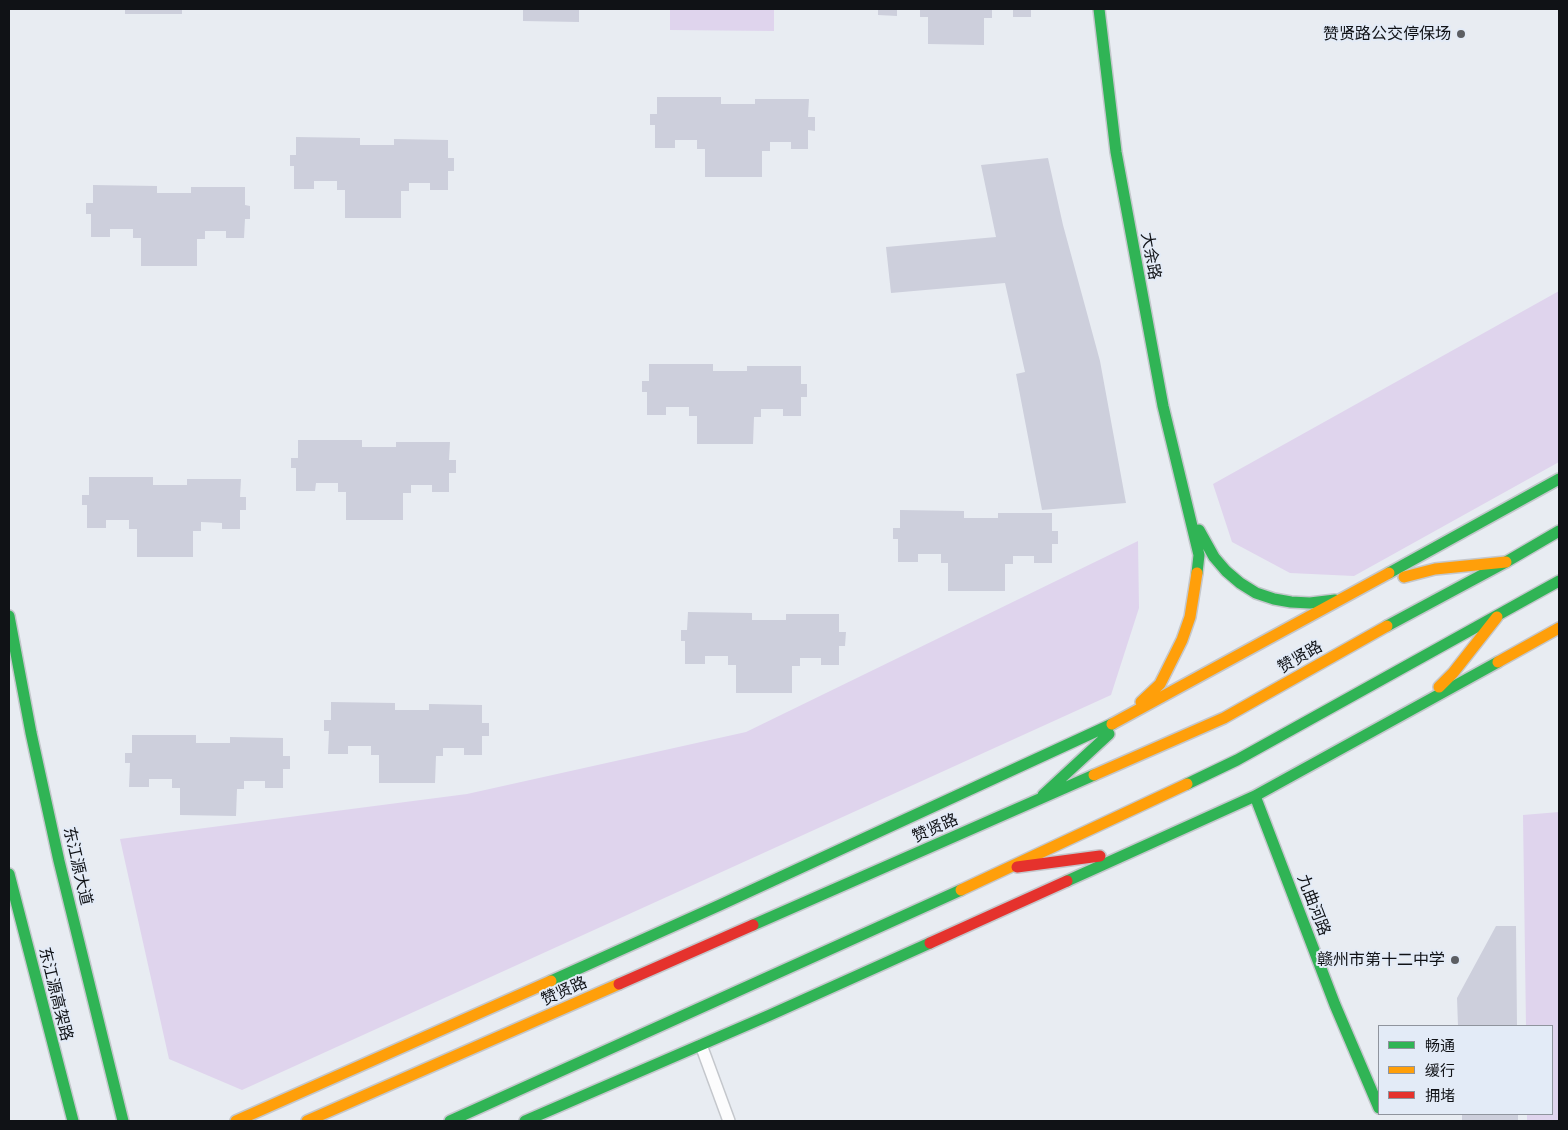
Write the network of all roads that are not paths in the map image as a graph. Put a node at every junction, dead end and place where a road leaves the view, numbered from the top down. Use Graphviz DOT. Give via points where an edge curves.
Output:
graph roads {
  1 [pos="1099,9"];
  2 [pos="1559,479"];
  3 [pos="1186,506"];
  4 [pos="1559,531"];
  5 [pos="1506,562"];
  6 [pos="1559,581"];
  7 [pos="1362,589"];
  8 [pos="1344,599"];
  9 [pos="9,616"];
  10 [pos="1497,617"];
  11 [pos="1559,628"];
  12 [pos="1423,702"];
  13 [pos="1124,719"];
  14 [pos="1255,796"];
  15 [pos="1037,801"];
  16 [pos="1134,851"];
  17 [pos="1010,868"];
  18 [pos="9,874"];
  19 [pos="701,1045"];
  20 [pos="118,1106"];
  21 [pos="1378,1106"];
  22 [pos="73,1121"];
  23 [pos="122,1121"];
  24 [pos="128,1121"];
  25 [pos="236,1121"];
  26 [pos="307,1121"];
  27 [pos="450,1121"];
  28 [pos="525,1121"];
  29 [pos="729,1121"];
  1 -- 3 [label="main road, 大余路" via="1116,152 1163,406"];
  2 -- 7 [label="main road"];
  3 -- 8 [label="main road" via="1214,557 1240,583 1274,599 1291,602"];
  3 -- 13 [label="main road" via="1199,554 1190,617 1160,684"];
  4 -- 5 [label="main road, 赞贤路"];
  5 -- 7 [label="main road" via="1435,568"];
  5 -- 15 [label="main road, 赞贤路" via="1430,601 1224,718"];
  6 -- 10 [label="main road"];
  7 -- 8 [label="main road"];
  8 -- 13 [label="main road"];
  9 -- 20 [label="main road, 东江源大道" via="59,861"];
  10 -- 12 [label="main road" via="1453,673"];
  10 -- 17 [label="main road" via="1237,760"];
  11 -- 12 [label="main road"];
  12 -- 14 [label="main road"];
  13 -- 15 [label="main road"];
  13 -- 25 [label="main road" via="720,905"];
  14 -- 16 [label="main road"];
  14 -- 21 [label="main road, 九曲河路" via="1335,1005"];
  15 -- 26 [label="main road, 赞贤路"];
  16 -- 17 [label="main road"];
  16 -- 19 [label="main road"];
  17 -- 27 [label="main road"];
  18 -- 22 [label="main road, 东江源高架路"];
  19 -- 28 [label="main road"];
  19 -- 29 [label="lane"];
  20 -- 23 [label="main road, 东江源大道"];
  20 -- 24 [label="main road"];
}
